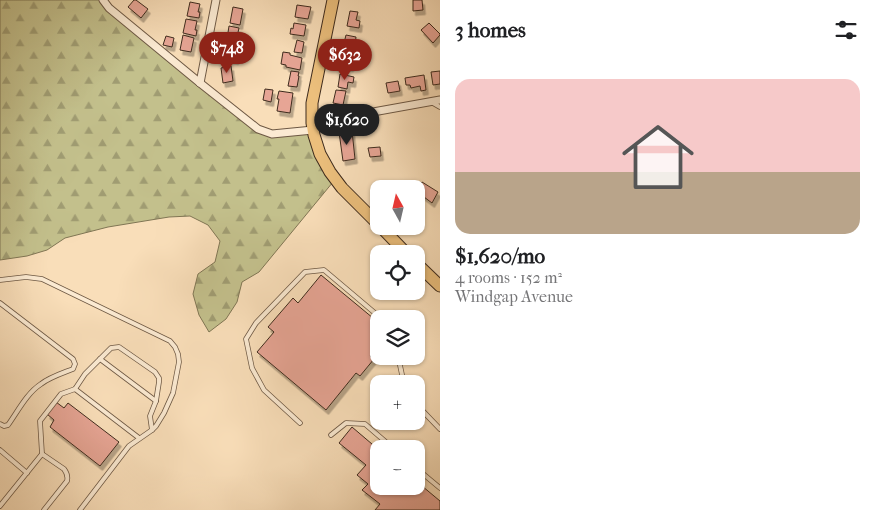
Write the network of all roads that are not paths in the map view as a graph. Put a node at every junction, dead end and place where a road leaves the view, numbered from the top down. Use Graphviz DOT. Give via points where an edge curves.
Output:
graph roads {
  1 [pos="103,0"];
  2 [pos="111,0"];
  3 [pos="216,0"];
  4 [pos="333,0"];
  5 [pos="109,8"];
  6 [pos="200,83"];
  7 [pos="440,100"];
  8 [pos="431,102"];
  9 [pos="440,107"];
  10 [pos="312,127"];
  11 [pos="370,217"];
  12 [pos="388,235"];
  13 [pos="398,245"];
  14 [pos="425,272"];
  15 [pos="0,280"];
  16 [pos="440,286"];
  17 [pos="0,303"];
  18 [pos="371,310"];
  19 [pos="100,359"];
  20 [pos="75,389"];
  21 [pos="156,401"];
  22 [pos="425,413"];
  23 [pos="300,422"];
  24 [pos="0,424"];
  25 [pos="440,428"];
  26 [pos="152,430"];
  27 [pos="331,435"];
  28 [pos="139,438"];
  29 [pos="384,440"];
  30 [pos="0,450"];
  31 [pos="42,454"];
  32 [pos="27,473"];
  33 [pos="425,476"];
  34 [pos="440,488"];
  35 [pos="0,506"];
  36 [pos="44,510"];
  37 [pos="80,510"];
  1 -- 5 [label="street"];
  2 -- 5 [label="street"];
  3 -- 6 [label="street"];
  4 -- 10 [label="main road" via="312,103"];
  5 -- 6 [label="street"];
  6 -- 10 [label="street" via="266,133"];
  7 -- 8 [label="street"];
  8 -- 9 [label="lane"];
  8 -- 10 [label="street"];
  10 -- 11 [label="main road" via="320,154 330,172"];
  12 -- 13 [label="main road"];
  14 -- 16 [label="main road"];
  15 -- 26 [label="lane" via="42,279 170,341 179,362 173,393"];
  17 -- 24 [label="lane" via="73,359 75,364 73,369 36,387 8,425"];
  18 -- 23 [label="lane" via="324,270 306,272 256,323 246,339 252,368 264,390"];
  19 -- 20 [label="lane"];
  19 -- 21 [label="lane"];
  19 -- 21 [label="lane" via="111,348 119,347 155,372 159,378"];
  20 -- 28 [label="lane"];
  20 -- 31 [label="lane" via="61,394 40,421"];
  21 -- 26 [label="lane" via="150,416"];
  22 -- 25 [label="lane"];
  26 -- 28 [label="lane"];
  27 -- 29 [label="lane" via="346,423 365,424"];
  28 -- 37 [label="lane" via="129,446"];
  30 -- 32 [label="lane"];
  31 -- 32 [label="lane"];
  31 -- 36 [label="lane" via="64,469 68,478"];
  32 -- 35 [label="lane"];
  33 -- 34 [label="lane"];
}
